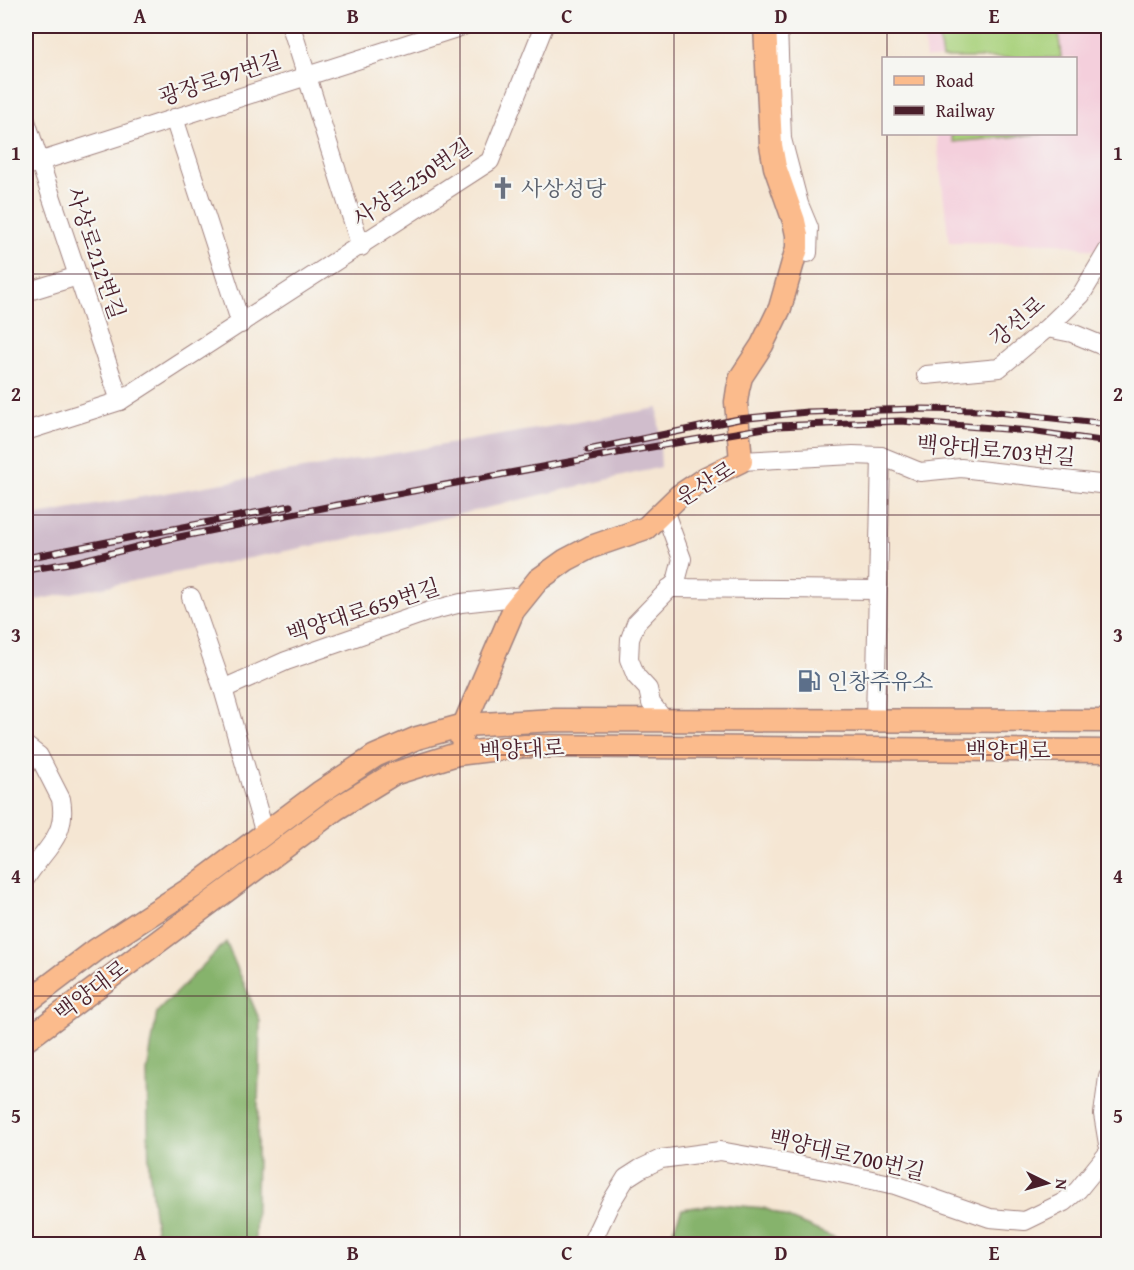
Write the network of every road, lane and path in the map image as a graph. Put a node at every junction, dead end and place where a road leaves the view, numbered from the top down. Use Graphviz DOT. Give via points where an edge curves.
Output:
graph roads {
  1 [pos="291,26"];
  2 [pos="463,26"];
  3 [pos="544,26"];
  4 [pos="765,26"];
  5 [pos="778,26"];
  6 [pos="307,76"];
  7 [pos="174,118"];
  8 [pos="26,121"];
  9 [pos="32,164"];
  10 [pos="361,247"];
  11 [pos="1108,250"];
  12 [pos="808,252"];
  13 [pos="78,276"];
  14 [pos="26,292"];
  15 [pos="241,324"];
  16 [pos="1047,328"];
  17 [pos="1108,348"];
  18 [pos="926,375"];
  19 [pos="120,401"];
  20 [pos="26,431"];
  21 [pos="881,456"];
  22 [pos="741,461"];
  23 [pos="1108,485"];
  24 [pos="664,510"];
  25 [pos="669,588"];
  26 [pos="878,590"];
  27 [pos="525,596"];
  28 [pos="191,597"];
  29 [pos="222,689"];
  30 [pos="664,720"];
  31 [pos="874,720"];
  32 [pos="1108,721"];
  33 [pos="464,724"];
  34 [pos="26,746"];
  35 [pos="1108,751"];
  36 [pos="457,754"];
  37 [pos="265,834"];
  38 [pos="26,878"];
  39 [pos="26,1003"];
  40 [pos="26,1040"];
  41 [pos="1108,1077"];
  42 [pos="1108,1144"];
  43 [pos="1108,1153"];
  44 [pos="591,1245"];
  1 -- 6 [label="street"];
  2 -- 6 [label="street, 광장로97번길"];
  3 -- 10 [label="street, 사상로250번길" via="489,161"];
  4 -- 22 [label="main road, 운산로" via="771,145 798,248 780,308 738,389"];
  5 -- 12 [label="street" via="782,139 809,228"];
  6 -- 7 [label="street, 광장로97번길"];
  6 -- 10 [label="street"];
  7 -- 9 [label="street, 광장로97번길"];
  7 -- 15 [label="street"];
  8 -- 9 [label="street, 사상로212번길"];
  9 -- 13 [label="street, 사상로212번길"];
  10 -- 15 [label="street, 사상로250번길"];
  11 -- 16 [label="street, 강선로" via="1081,295"];
  13 -- 14 [label="street"];
  13 -- 19 [label="street, 사상로212번길"];
  15 -- 19 [label="street, 사상로250번길"];
  16 -- 17 [label="street" via="1072,333"];
  16 -- 18 [label="street, 강선로" via="999,368"];
  19 -- 20 [label="street, 사상로250번길"];
  21 -- 22 [label="street, 백양대로703번길"];
  21 -- 23 [label="street, 백양대로703번길" via="920,472 961,468"];
  21 -- 26 [label="street"];
  22 -- 24 [label="main road, 운산로" via="706,478"];
  24 -- 25 [label="street" via="682,559 676,582"];
  24 -- 27 [label="main road, 운산로" via="646,528 566,560 538,580"];
  25 -- 26 [label="street"];
  25 -- 30 [label="street" via="636,623 629,659"];
  26 -- 31 [label="street"];
  27 -- 29 [label="street, 백양대로659번길" via="430,610 286,661"];
  27 -- 33 [label="main road, 운산로" via="513,611"];
  28 -- 29 [label="street"];
  29 -- 37 [label="street"];
  30 -- 31 [label="main road, 백양대로"];
  30 -- 33 [label="main road, 백양대로"];
  31 -- 32 [label="main road, 백양대로"];
  33 -- 36 [label="main road, 운산로"];
  33 -- 37 [label="main road, 백양대로" via="375,756"];
  34 -- 38 [label="street" via="39,756 63,807 61,830"];
  35 -- 36 [label="main road, 백양대로" via="525,746"];
  36 -- 40 [label="main road, 백양대로" via="393,774 336,809"];
  37 -- 39 [label="main road, 백양대로"];
  41 -- 42 [label="street" via="1103,1114"];
  43 -- 44 [label="street, 백양대로700번길" via="1064,1202 1025,1221 990,1218 895,1185 720,1151 661,1160 626,1178"];
}
